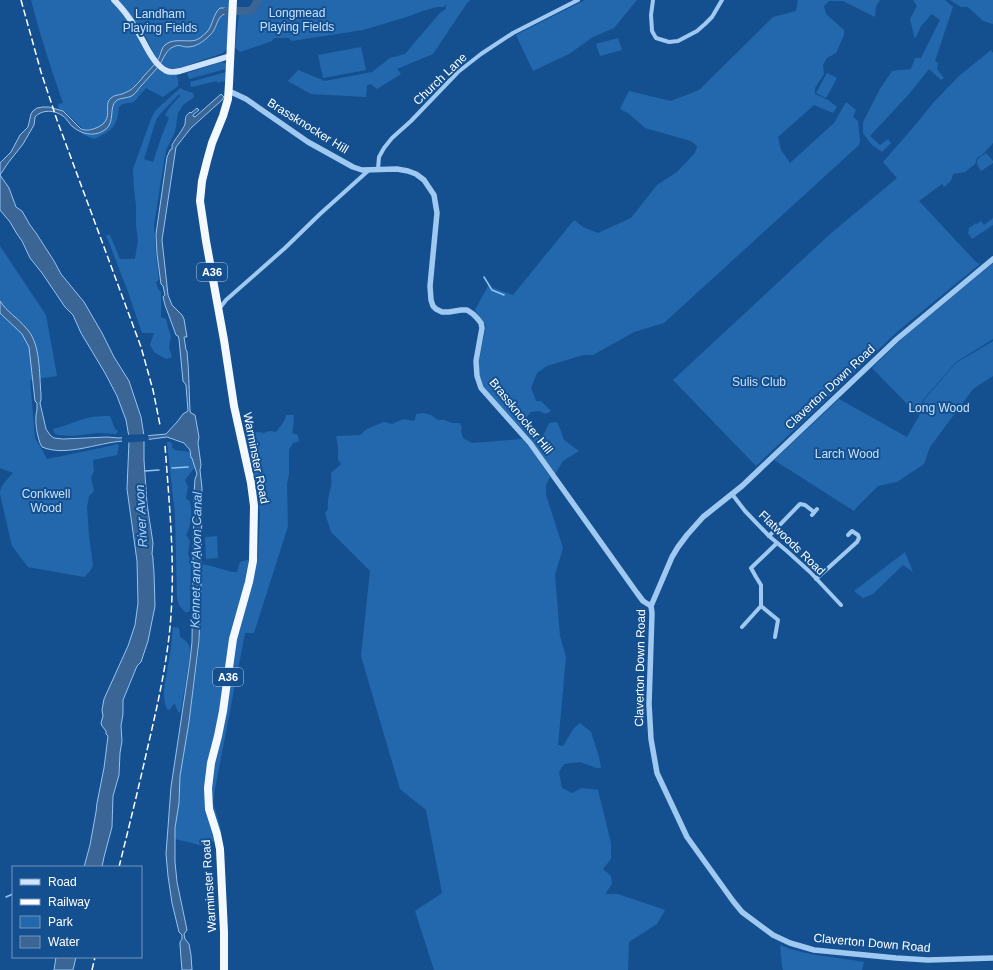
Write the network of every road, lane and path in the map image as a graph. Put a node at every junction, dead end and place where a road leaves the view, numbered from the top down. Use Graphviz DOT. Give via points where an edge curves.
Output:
graph roads {
  1 [pos="114,0"];
  2 [pos="233,0"];
  3 [pos="578,0"];
  4 [pos="653,0"];
  5 [pos="722,0"];
  6 [pos="230,56"];
  7 [pos="230,94"];
  8 [pos="378,169"];
  9 [pos="369,170"];
  10 [pos="993,259"];
  11 [pos="218,310"];
  12 [pos="732,494"];
  13 [pos="814,512"];
  14 [pos="848,534"];
  15 [pos="769,536"];
  16 [pos="777,543"];
  17 [pos="816,579"];
  18 [pos="841,605"];
  19 [pos="651,606"];
  20 [pos="761,606"];
  21 [pos="742,627"];
  22 [pos="775,637"];
  23 [pos="993,958"];
  24 [pos="224,970"];
  1 -- 6 [label="main road" via="132,21 156,62 165,70 180,71"];
  2 -- 6 [label="highway, Warminster Road / A36"];
  3 -- 8 [label="street, Church Lane" via="514,33 458,72 392,138 379,157"];
  4 -- 5 [label="street" via="652,31 656,38 669,42 678,41 697,31 712,17"];
  6 -- 7 [label="highway, Warminster Road / A36"];
  7 -- 9 [label="street, Brassknocker Hill" via="246,99 308,142 353,167"];
  7 -- 11 [label="highway, Warminster Road / A36" via="206,161 201,195 202,218"];
  8 -- 9 [label="street, Brassknocker Hill"];
  8 -- 19 [label="street, Brassknocker Hill" via="408,170 424,180 434,194 437,213 430,286 433,306 442,312 467,310 481,323 476,361 477,376 482,388 530,443 637,593"];
  9 -- 11 [label="street"];
  10 -- 12 [label="street, Claverton Down Road" via="897,339"];
  11 -- 24 [label="highway, Warminster Road / A36" via="234,406 252,488 255,520 253,561 233,639 223,711 208,783 208,803 219,842 221,861"];
  12 -- 15 [label="street, Flatwoods Road" via="744,511"];
  12 -- 19 [label="street, Claverton Down Road" via="703,517 686,535 666,570"];
  13 -- 15 [label="street" via="800,504"];
  14 -- 17 [label="street" via="852,531 860,538"];
  15 -- 16 [label="street, Flatwoods Road"];
  16 -- 17 [label="street, Flatwoods Road"];
  16 -- 20 [label="street" via="751,568 761,585"];
  17 -- 18 [label="street, Flatwoods Road"];
  19 -- 23 [label="street, Claverton Down Road" via="649,704 657,773 687,837 742,912 772,935 814,950 928,960"];
  20 -- 21 [label="street"];
  20 -- 22 [label="street" via="778,620"];
}
